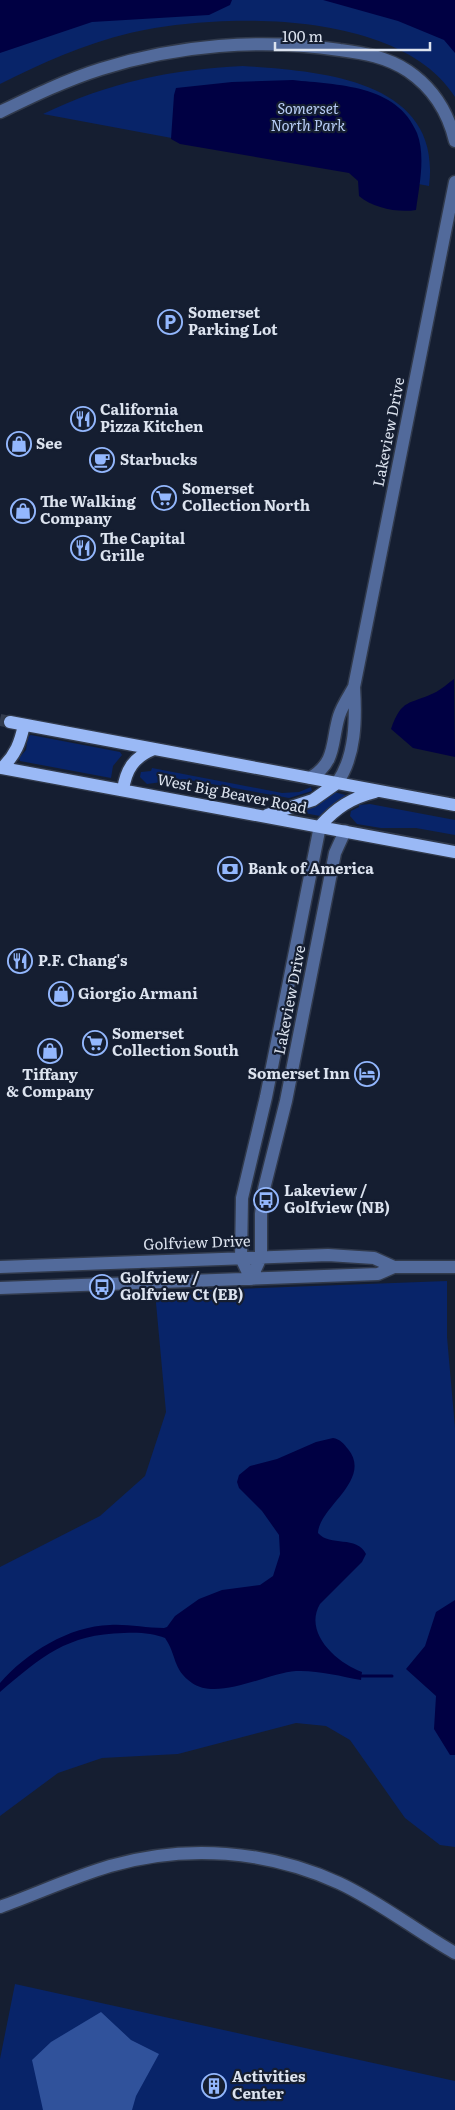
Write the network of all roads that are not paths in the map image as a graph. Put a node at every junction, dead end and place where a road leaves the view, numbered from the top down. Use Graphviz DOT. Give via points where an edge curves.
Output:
graph roads {
  1 [pos="0,112"];
  2 [pos="455,141"];
  3 [pos="455,182"];
  4 [pos="354,687"];
  5 [pos="10,722"];
  6 [pos="24,725"];
  7 [pos="154,749"];
  8 [pos="310,778"];
  9 [pos="336,783"];
  10 [pos="123,790"];
  11 [pos="380,791"];
  12 [pos="455,805"];
  13 [pos="264,816"];
  14 [pos="320,826"];
  15 [pos="345,831"];
  16 [pos="455,852"];
  17 [pos="261,1257"];
  18 [pos="241,1258"];
  19 [pos="0,1267"];
  20 [pos="394,1267"];
  21 [pos="455,1267"];
  22 [pos="251,1279"];
  23 [pos="0,1288"];
  24 [pos="0,1907"];
  25 [pos="455,1954"];
  1 -- 2 [label="street" via="84,75 137,60 225,46 294,45 363,53 407,70 421,80 441,104"];
  3 -- 4 [label="street, Lakeview Drive"];
  4 -- 8 [label="street, Lakeview Drive" via="339,714 330,760 323,770"];
  4 -- 9 [label="street, Lakeview Drive" via="356,717 348,763"];
  5 -- 6 [label="main road, West Big Beaver Road"];
  6 -- 7 [label="main road, West Big Beaver Road"];
  6 -- 10 [label="main road, West Big Beaver Road" via="15,755 2,768"];
  7 -- 8 [label="main road, West Big Beaver Road"];
  7 -- 10 [label="main road" via="142,754 128,768"];
  8 -- 9 [label="main road, West Big Beaver Road"];
  9 -- 11 [label="main road, West Big Beaver Road"];
  9 -- 13 [label="main road" via="313,800"];
  10 -- 13 [label="main road, West Big Beaver Road"];
  11 -- 12 [label="main road, West Big Beaver Road"];
  11 -- 14 [label="main road" via="356,797"];
  13 -- 14 [label="main road, West Big Beaver Road"];
  14 -- 15 [label="main road, West Big Beaver Road"];
  14 -- 18 [label="street, Lakeview Drive" via="266,1097 244,1186 240,1219"];
  15 -- 16 [label="main road, West Big Beaver Road"];
  15 -- 17 [label="street, Lakeview Drive" via="335,853 286,1101 264,1189"];
  17 -- 18 [label="street, Golfview Drive"];
  17 -- 20 [label="street, Golfview Drive" via="365,1257"];
  17 -- 22 [label="street, Lakeview Drive"];
  18 -- 19 [label="street, Golfview Drive"];
  18 -- 22 [label="street, Lakeview Drive"];
  20 -- 21 [label="street, Golfview Drive"];
  20 -- 22 [label="street, Golfview Drive" via="378,1274"];
  22 -- 23 [label="street, Golfview Drive"];
  24 -- 25 [label="street" via="110,1866 148,1857 225,1853 261,1857 314,1872 367,1898"];
}
